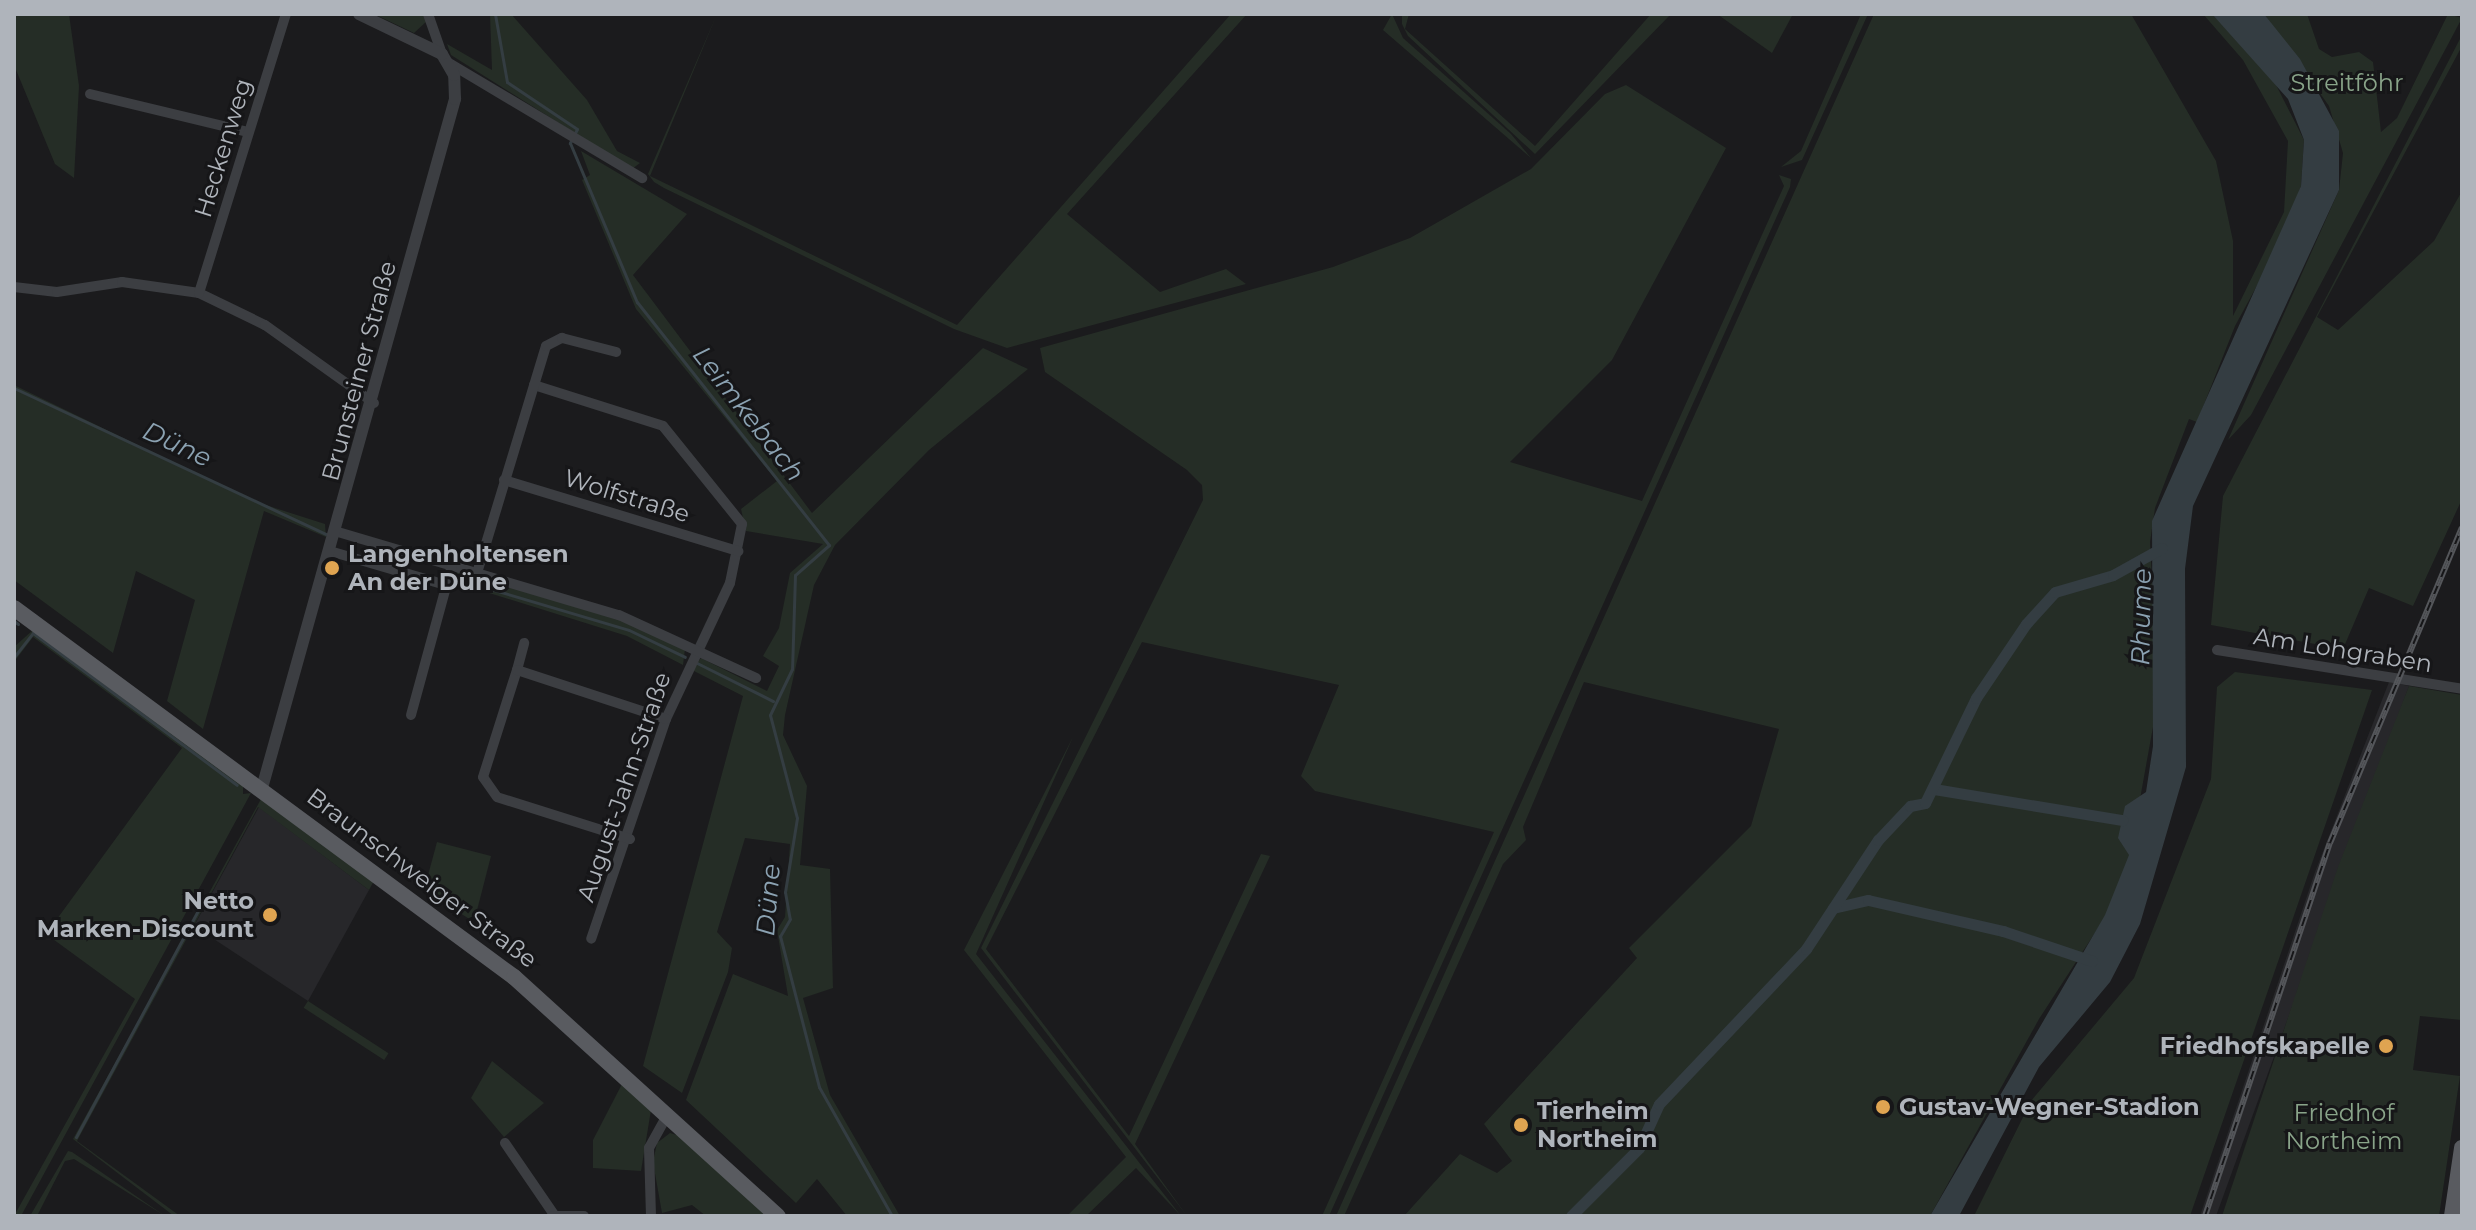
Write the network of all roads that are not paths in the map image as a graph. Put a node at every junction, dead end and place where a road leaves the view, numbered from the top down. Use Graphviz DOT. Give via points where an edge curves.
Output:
graph roads {
  1 [pos="286,14"];
  2 [pos="359,14"];
  3 [pos="428,14"];
  4 [pos="446,59"];
  5 [pos="90,94"];
  6 [pos="248,132"];
  7 [pos="642,178"];
  8 [pos="14,287"];
  9 [pos="199,293"];
  10 [pos="616,352"];
  11 [pos="534,385"];
  12 [pos="374,403"];
  13 [pos="504,480"];
  14 [pos="338,532"];
  15 [pos="738,551"];
  16 [pos="333,552"];
  17 [pos="452,565"];
  18 [pos="477,573"];
  19 [pos="446,585"];
  20 [pos="14,608"];
  21 [pos="524,643"];
  22 [pos="696,650"];
  23 [pos="2217,650"];
  24 [pos="517,670"];
  25 [pos="756,678"];
  26 [pos="2462,689"];
  27 [pos="411,715"];
  28 [pos="666,719"];
  29 [pos="262,788"];
  30 [pos="630,839"];
  31 [pos="591,939"];
  32 [pos="667,1115"];
  33 [pos="505,1143"];
  34 [pos="2462,1148"];
  35 [pos="554,1216"];
  36 [pos="584,1216"];
  37 [pos="651,1216"];
  38 [pos="778,1216"];
  39 [pos="2452,1216"];
  1 -- 6 [label="street, Heckenweg"];
  2 -- 4 [label="street"];
  3 -- 4 [label="street"];
  4 -- 7 [label="street"];
  4 -- 12 [label="street, Brunsteiner Straße" via="455,99"];
  5 -- 6 [label="street"];
  6 -- 9 [label="street, Heckenweg"];
  8 -- 9 [label="street" via="57,292 122,282"];
  9 -- 12 [label="street" via="265,325"];
  10 -- 11 [label="street" via="555,339"];
  11 -- 13 [label="street"];
  11 -- 15 [label="street" via="667,428 737,511"];
  12 -- 14 [label="street, Brunsteiner Straße"];
  13 -- 15 [label="street, Wolfstraße"];
  13 -- 18 [label="street"];
  14 -- 16 [label="street, Brunsteiner Straße"];
  14 -- 17 [label="street"];
  15 -- 22 [label="street, August-Jahn-Straße"];
  16 -- 19 [label="street"];
  16 -- 29 [label="street, Brunsteiner Straße"];
  17 -- 18 [label="street"];
  17 -- 19 [label="street"];
  18 -- 22 [label="street" via="619,615"];
  19 -- 27 [label="street"];
  20 -- 29 [label="main road, Braunschweiger Straße"];
  21 -- 24 [label="street"];
  22 -- 25 [label="street"];
  22 -- 28 [label="street, August-Jahn-Straße"];
  23 -- 26 [label="street, Am Lohgraben"];
  24 -- 28 [label="street"];
  24 -- 30 [label="street" via="483,777 487,790"];
  28 -- 30 [label="street, August-Jahn-Straße"];
  29 -- 32 [label="main road, Braunschweiger Straße" via="514,977"];
  30 -- 31 [label="street, August-Jahn-Straße"];
  32 -- 37 [label="street" via="649,1148"];
  32 -- 38 [label="main road, Braunschweiger Straße"];
  33 -- 35 [label="street"];
  34 -- 39 [label="main road"];
  35 -- 36 [label="street"];
}
